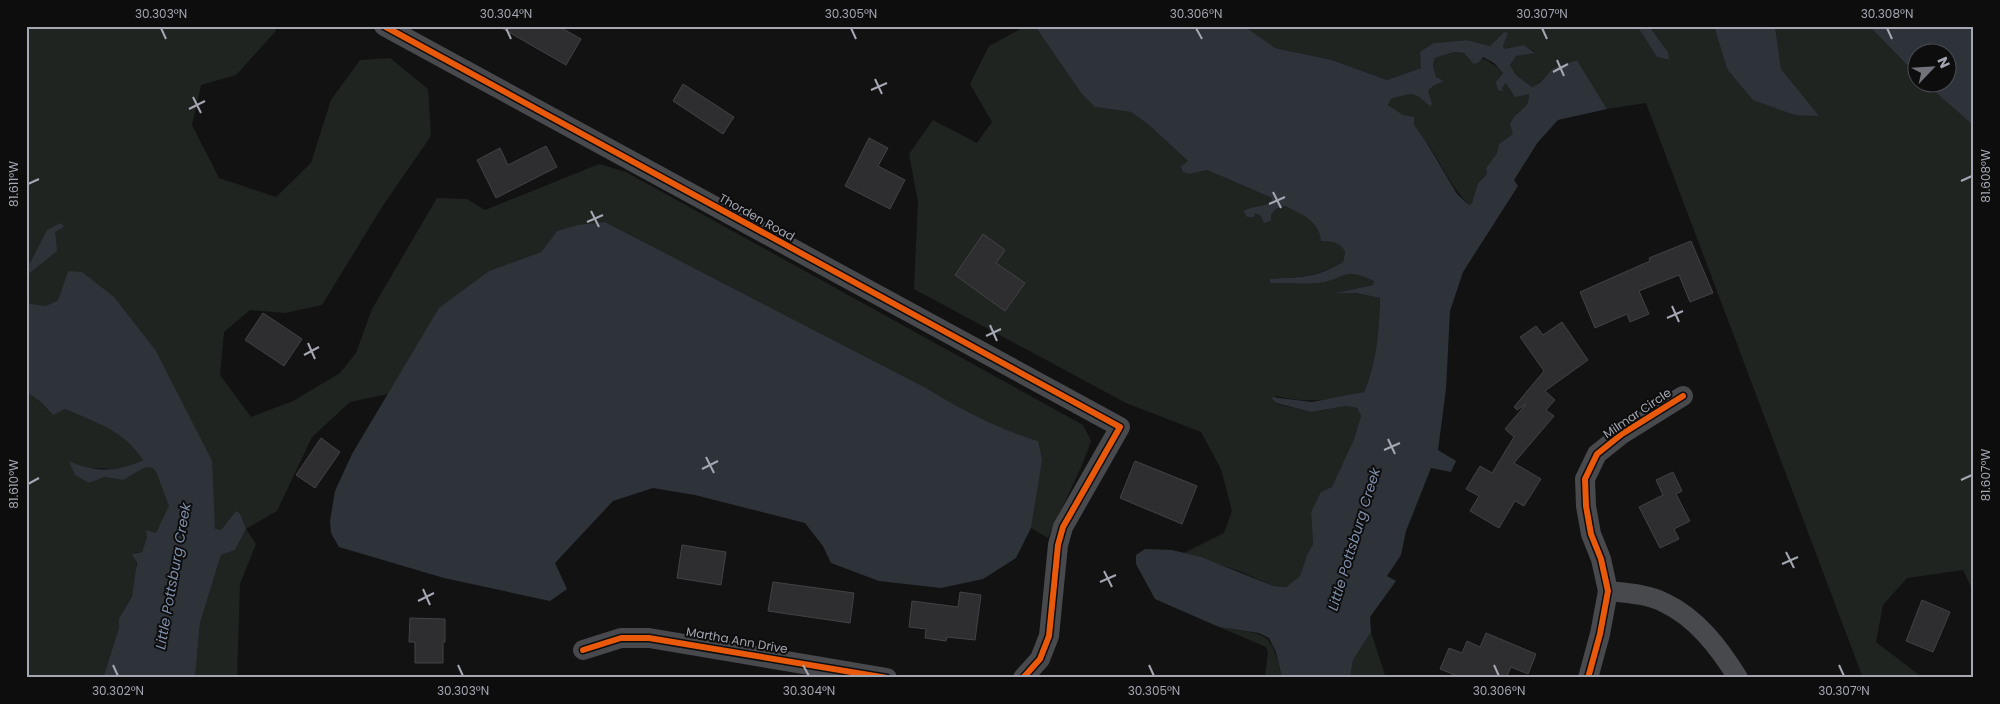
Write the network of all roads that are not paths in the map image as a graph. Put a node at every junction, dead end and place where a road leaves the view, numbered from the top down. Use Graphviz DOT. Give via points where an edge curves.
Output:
graph roads {
  1 [pos="384,26"];
  2 [pos="1683,396"];
  3 [pos="1608,591"];
  4 [pos="583,650"];
  5 [pos="887,678"];
  6 [pos="1023,678"];
  7 [pos="1588,678"];
  8 [pos="1738,678"];
  1 -- 6 [label="street, Thorden Road" via="1120,427 1063,527 1048,636 1040,659"];
  2 -- 3 [label="street, Milmar Circle" via="1622,434 1597,454 1585,479 1591,534"];
  3 -- 7 [label="street"];
  3 -- 8 [label="street" via="1636,594 1666,603 1695,624 1718,647"];
  4 -- 5 [label="street, Martha Ann Drive" via="621,638 649,638"];
}
